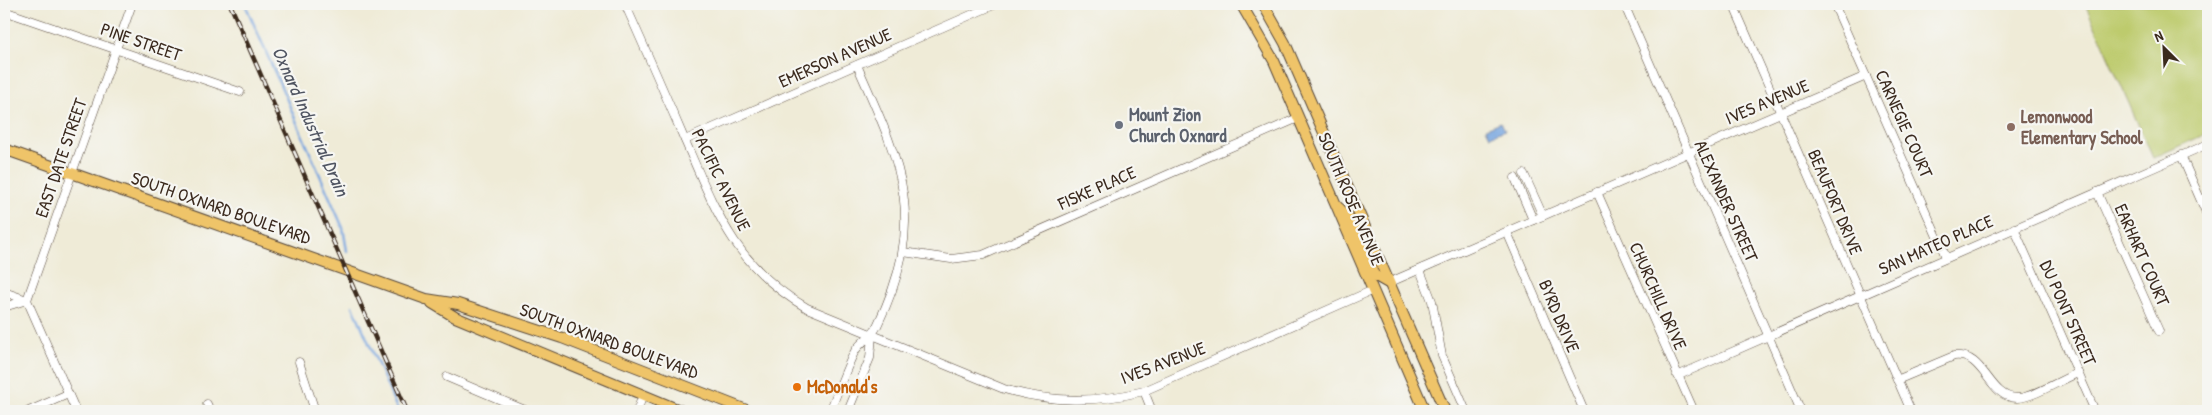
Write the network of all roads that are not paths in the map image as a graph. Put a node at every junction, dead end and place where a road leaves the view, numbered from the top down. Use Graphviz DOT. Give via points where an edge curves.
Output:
graph roads {
  1 [pos="132,4"];
  2 [pos="625,4"];
  3 [pos="996,4"];
  4 [pos="1241,4"];
  5 [pos="1263,4"];
  6 [pos="1624,4"];
  7 [pos="1733,4"];
  8 [pos="1834,4"];
  9 [pos="4,11"];
  10 [pos="115,49"];
  11 [pos="857,64"];
  12 [pos="1866,76"];
  13 [pos="240,92"];
  14 [pos="1780,113"];
  15 [pos="1298,118"];
  16 [pos="685,140"];
  17 [pos="2208,144"];
  18 [pos="4,149"];
  19 [pos="1688,153"];
  20 [pos="2181,155"];
  21 [pos="72,173"];
  22 [pos="1524,174"];
  23 [pos="1515,178"];
  24 [pos="1597,192"];
  25 [pos="2097,192"];
  26 [pos="1334,204"];
  27 [pos="1543,216"];
  28 [pos="2208,217"];
  29 [pos="1533,220"];
  30 [pos="2014,228"];
  31 [pos="1507,232"];
  32 [pos="903,252"];
  33 [pos="1946,257"];
  34 [pos="1420,270"];
  35 [pos="1388,283"];
  36 [pos="1373,290"];
  37 [pos="4,292"];
  38 [pos="1860,296"];
  39 [pos="426,299"];
  40 [pos="26,300"];
  41 [pos="4,307"];
  42 [pos="2159,331"];
  43 [pos="872,335"];
  44 [pos="1768,336"];
  45 [pos="299,362"];
  46 [pos="2078,373"];
  47 [pos="1677,376"];
  48 [pos="447,377"];
  49 [pos="1897,380"];
  50 [pos="1144,390"];
  51 [pos="68,394"];
  52 [pos="643,395"];
  53 [pos="29,411"];
  54 [pos="76,411"];
  55 [pos="315,411"];
  56 [pos="528,411"];
  57 [pos="637,411"];
  58 [pos="682,411"];
  59 [pos="749,411"];
  60 [pos="830,411"];
  61 [pos="848,411"];
  62 [pos="1152,411"];
  63 [pos="1424,411"];
  64 [pos="1445,411"];
  65 [pos="1466,411"];
  66 [pos="1584,411"];
  67 [pos="1694,411"];
  68 [pos="1801,411"];
  69 [pos="1910,411"];
  70 [pos="2094,411"];
  1 -- 10 [label="street, EAST DATE STREET"];
  2 -- 16 [label="street, PACIFIC AVENUE"];
  3 -- 11 [label="street, EMERSON AVENUE"];
  4 -- 15 [label="main road, SOUTH ROSE AVENUE" via="1262,37"];
  5 -- 35 [label="main road, SOUTH ROSE AVENUE" via="1285,44"];
  6 -- 19 [label="street, ALEXANDER STREET"];
  7 -- 14 [label="street, BEAUFORT DRIVE"];
  8 -- 12 [label="street, CARNEGIE COURT"];
  9 -- 10 [label="street, PINE STREET"];
  10 -- 13 [label="street, PINE STREET"];
  10 -- 21 [label="street, EAST DATE STREET"];
  11 -- 16 [label="street, EMERSON AVENUE"];
  11 -- 32 [label="street" via="897,160 905,206"];
  12 -- 14 [label="street, IVES AVENUE"];
  12 -- 33 [label="street, CARNEGIE COURT"];
  14 -- 19 [label="street, IVES AVENUE"];
  14 -- 38 [label="street, BEAUFORT DRIVE"];
  15 -- 26 [label="main road, SOUTH ROSE AVENUE"];
  15 -- 32 [label="street, FISKE PLACE" via="983,255 951,259"];
  16 -- 43 [label="street, PACIFIC AVENUE" via="718,216 752,265 796,301"];
  17 -- 20 [label="street, SAN MATEO PLACE"];
  18 -- 21 [label="main road, SOUTH OXNARD BOULEVARD"];
  19 -- 24 [label="street, IVES AVENUE"];
  19 -- 44 [label="street, ALEXANDER STREET"];
  20 -- 25 [label="street, SAN MATEO PLACE"];
  20 -- 28 [label="street"];
  21 -- 39 [label="main road, SOUTH OXNARD BOULEVARD"];
  21 -- 40 [label="street, EAST DATE STREET"];
  22 -- 27 [label="street"];
  23 -- 29 [label="street"];
  24 -- 27 [label="street, IVES AVENUE"];
  24 -- 47 [label="street, CHURCHILL DRIVE"];
  25 -- 30 [label="street, SAN MATEO PLACE"];
  25 -- 42 [label="street, EARHART COURT"];
  26 -- 35 [label="main road" via="1351,220 1374,275"];
  26 -- 36 [label="main road, SOUTH ROSE AVENUE"];
  27 -- 29 [label="street, IVES AVENUE"];
  29 -- 31 [label="street, IVES AVENUE"];
  30 -- 33 [label="street, SAN MATEO PLACE"];
  30 -- 46 [label="street, DU PONT STREET"];
  31 -- 34 [label="street, IVES AVENUE"];
  31 -- 66 [label="street, BYRD DRIVE"];
  32 -- 43 [label="street"];
  33 -- 38 [label="street, SAN MATEO PLACE"];
  34 -- 35 [label="street, IVES AVENUE"];
  34 -- 65 [label="street" via="1432,301 1442,356"];
  35 -- 64 [label="main road, SOUTH ROSE AVENUE"];
  36 -- 50 [label="street, IVES AVENUE"];
  36 -- 63 [label="main road, SOUTH ROSE AVENUE"];
  37 -- 40 [label="street"];
  38 -- 44 [label="street, SAN MATEO PLACE"];
  38 -- 49 [label="street, BEAUFORT DRIVE"];
  39 -- 52 [label="main road, SOUTH OXNARD BOULEVARD" via="455,317"];
  39 -- 59 [label="main road, SOUTH OXNARD BOULEVARD" via="458,304 562,338"];
  40 -- 41 [label="street"];
  40 -- 51 [label="street"];
  43 -- 50 [label="street, IVES AVENUE" via="1025,395 1087,401"];
  43 -- 60 [label="street" via="856,350"];
  43 -- 61 [label="street" via="870,358"];
  44 -- 47 [label="street, SAN MATEO PLACE"];
  44 -- 68 [label="street, ALEXANDER STREET"];
  45 -- 55 [label="street"];
  46 -- 49 [label="street" via="2016,398 2002,394 1972,359 1961,355"];
  46 -- 70 [label="street, DU PONT STREET"];
  47 -- 67 [label="street, CHURCHILL DRIVE"];
  48 -- 56 [label="street"];
  49 -- 69 [label="street, BEAUFORT DRIVE"];
  50 -- 62 [label="street"];
  51 -- 53 [label="street"];
  51 -- 54 [label="street"];
  52 -- 57 [label="street"];
  52 -- 58 [label="main road, SOUTH OXNARD BOULEVARD"];
}
